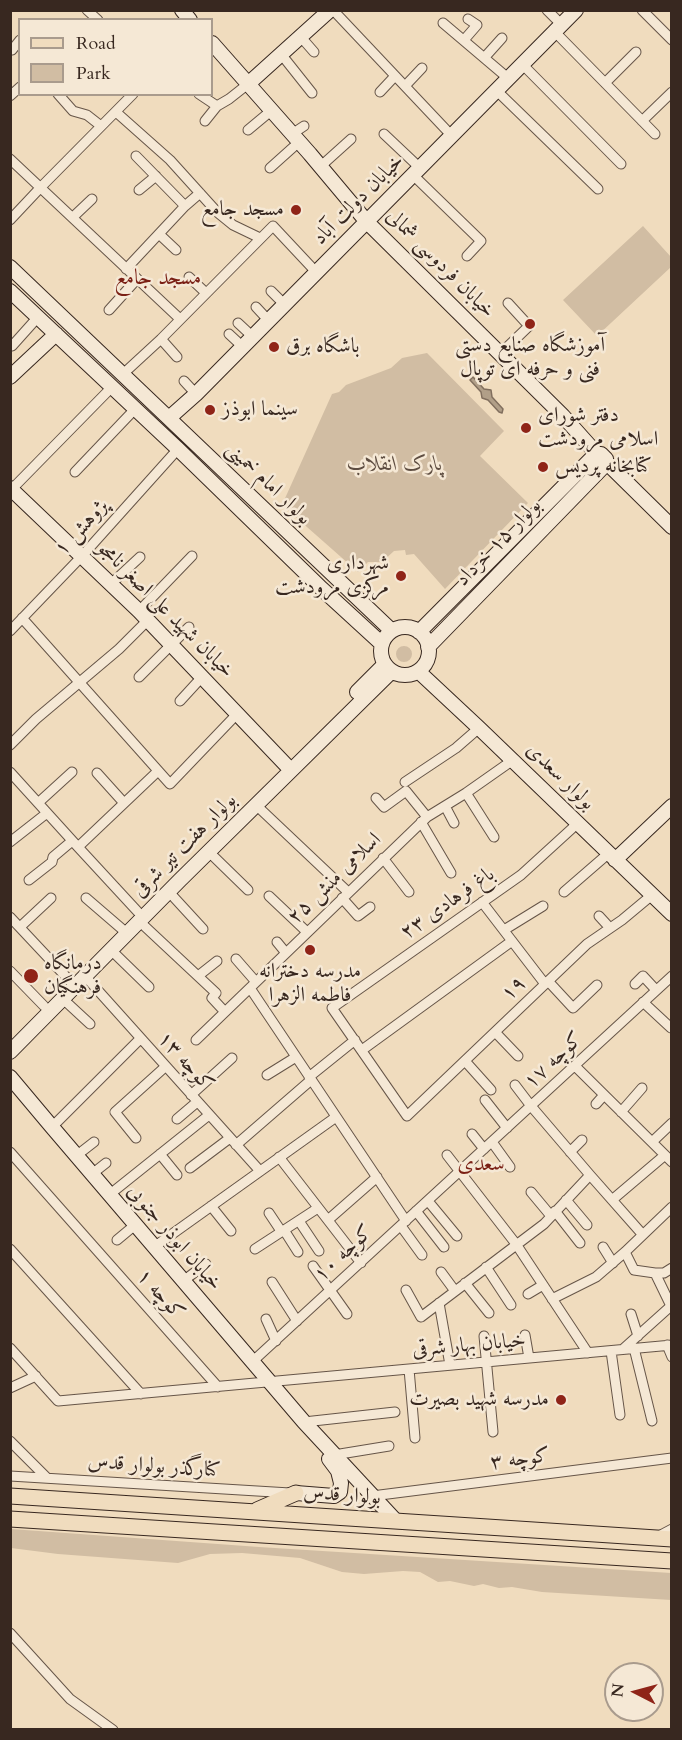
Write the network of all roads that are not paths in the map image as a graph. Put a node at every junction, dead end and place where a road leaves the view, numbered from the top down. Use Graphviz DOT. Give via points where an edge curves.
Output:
graph roads {
  1 [pos="547,10"];
  2 [pos="576,10"];
  3 [pos="330,11"];
  4 [pos="646,12"];
  5 [pos="468,19"];
  6 [pos="443,23"];
  7 [pos="558,29"];
  8 [pos="300,36"];
  9 [pos="502,38"];
  10 [pos="464,40"];
  11 [pos="672,40"];
  12 [pos="213,44"];
  13 [pos="366,46"];
  14 [pos="314,52"];
  15 [pos="636,52"];
  16 [pos="281,54"];
  17 [pos="357,54"];
  18 [pos="484,58"];
  19 [pos="523,65"];
  20 [pos="422,68"];
  21 [pos="395,76"];
  22 [pos="509,79"];
  23 [pos="605,83"];
  24 [pos="248,84"];
  25 [pos="405,86"];
  26 [pos="496,91"];
  27 [pos="380,92"];
  28 [pos="672,92"];
  29 [pos="312,93"];
  30 [pos="60,96"];
  31 [pos="131,96"];
  32 [pos="202,96"];
  33 [pos="217,106"];
  34 [pos="272,110"];
  35 [pos="116,112"];
  36 [pos="205,121"];
  37 [pos="642,121"];
  38 [pos="101,126"];
  39 [pos="248,130"];
  40 [pos="299,134"];
  41 [pos="384,134"];
  42 [pos="655,134"];
  43 [pos="452,136"];
  44 [pos="351,139"];
  45 [pos="136,156"];
  46 [pos="10,159"];
  47 [pos="621,164"];
  48 [pos="321,166"];
  49 [pos="270,168"];
  50 [pos="416,172"];
  51 [pos="156,176"];
  52 [pos="40,187"];
  53 [pos="598,189"];
  54 [pos="139,190"];
  55 [pos="200,193"];
  56 [pos="92,199"];
  57 [pos="185,206"];
  58 [pos="73,217"];
  59 [pos="10,220"];
  60 [pos="367,222"];
  61 [pos="159,234"];
  62 [pos="260,238"];
  63 [pos="176,250"];
  64 [pos="467,256"];
  65 [pos="10,267"];
  66 [pos="126,269"];
  67 [pos="317,273"];
  68 [pos="189,277"];
  69 [pos="137,279"];
  70 [pos="10,291"];
  71 [pos="271,291"];
  72 [pos="206,293"];
  73 [pos="508,303"];
  74 [pos="285,305"];
  75 [pos="256,307"];
  76 [pos="109,310"];
  77 [pos="38,317"];
  78 [pos="180,319"];
  79 [pos="268,321"];
  80 [pos="238,323"];
  81 [pos="56,334"];
  82 [pos="229,334"];
  83 [pos="161,339"];
  84 [pos="248,342"];
  85 [pos="12,346"];
  86 [pos="500,354"];
  87 [pos="177,357"];
  88 [pos="123,374"];
  89 [pos="10,377"];
  90 [pos="184,381"];
  91 [pos="112,387"];
  92 [pos="196,394"];
  93 [pos="135,409"];
  94 [pos="170,418"];
  95 [pos="178,449"];
  96 [pos="599,460"];
  97 [pos="75,472"];
  98 [pos="11,490"];
  99 [pos="672,527"];
  100 [pos="82,556"];
  101 [pos="192,556"];
  102 [pos="140,558"];
  103 [pos="111,584"];
  104 [pos="144,615"];
  105 [pos="22,618"];
  106 [pos="189,627"];
  107 [pos="10,631"];
  108 [pos="392,631"];
  109 [pos="419,632"];
  110 [pos="171,644"];
  111 [pos="382,644"];
  112 [pos="428,647"];
  113 [pos="388,667"];
  114 [pos="421,668"];
  115 [pos="139,677"];
  116 [pos="202,677"];
  117 [pos="79,682"];
  118 [pos="180,701"];
  119 [pos="237,714"];
  120 [pos="479,728"];
  121 [pos="10,745"];
  122 [pos="513,760"];
  123 [pos="286,765"];
  124 [pos="158,771"];
  125 [pos="10,772"];
  126 [pos="72,772"];
  127 [pos="97,773"];
  128 [pos="405,782"];
  129 [pos="466,793"];
  130 [pos="376,798"];
  131 [pos="38,803"];
  132 [pos="124,803"];
  133 [pos="256,805"];
  134 [pos="445,806"];
  135 [pos="672,806"];
  136 [pos="46,813"];
  137 [pos="424,819"];
  138 [pos="454,823"];
  139 [pos="578,823"];
  140 [pos="494,837"];
  141 [pos="10,842"];
  142 [pos="75,844"];
  143 [pos="208,852"];
  144 [pos="615,856"];
  145 [pos="383,858"];
  146 [pos="451,873"];
  147 [pos="178,877"];
  148 [pos="30,880"];
  149 [pos="248,890"];
  150 [pos="169,892"];
  151 [pos="409,892"];
  152 [pos="564,892"];
  153 [pos="345,895"];
  154 [pos="652,895"];
  155 [pos="269,896"];
  156 [pos="51,897"];
  157 [pos="86,898"];
  158 [pos="482,902"];
  159 [pos="672,902"];
  160 [pos="543,906"];
  161 [pos="370,907"];
  162 [pos="672,914"];
  163 [pos="139,916"];
  164 [pos="599,916"];
  165 [pos="10,917"];
  166 [pos="20,927"];
  167 [pos="610,928"];
  168 [pos="122,929"];
  169 [pos="203,929"];
  170 [pos="504,930"];
  171 [pos="307,932"];
  172 [pos="512,941"];
  173 [pos="277,942"];
  174 [pos="111,950"];
  175 [pos="286,953"];
  176 [pos="236,959"];
  177 [pos="217,961"];
  178 [pos="10,971"];
  179 [pos="85,976"];
  180 [pos="198,976"];
  181 [pos="672,976"];
  182 [pos="70,981"];
  183 [pos="546,982"];
  184 [pos="635,984"];
  185 [pos="253,985"];
  186 [pos="597,985"];
  187 [pos="149,987"];
  188 [pos="656,990"];
  189 [pos="63,999"];
  190 [pos="643,1002"];
  191 [pos="44,1006"];
  192 [pos="225,1012"];
  193 [pos="90,1024"];
  194 [pos="670,1028"];
  195 [pos="495,1032"];
  196 [pos="140,1039"];
  197 [pos="10,1040"];
  198 [pos="196,1040"];
  199 [pos="355,1040"];
  200 [pos="362,1050"];
  201 [pos="10,1052"];
  202 [pos="518,1056"];
  203 [pos="296,1057"];
  204 [pos="232,1058"];
  205 [pos="465,1061"];
  206 [pos="575,1066"];
  207 [pos="165,1067"];
  208 [pos="267,1075"];
  209 [pos="10,1077"];
  210 [pos="310,1079"];
  211 [pos="515,1085"];
  212 [pos="642,1088"];
  213 [pos="491,1090"];
  214 [pos="604,1095"];
  215 [pos="194,1099"];
  216 [pos="485,1100"];
  217 [pos="596,1104"];
  218 [pos="531,1106"];
  219 [pos="621,1112"];
  220 [pos="209,1115"];
  221 [pos="336,1117"];
  222 [pos="177,1119"];
  223 [pos="672,1123"];
  224 [pos="52,1127"];
  225 [pos="507,1128"];
  226 [pos="472,1134"];
  227 [pos="136,1138"];
  228 [pos="582,1140"];
  229 [pos="94,1142"];
  230 [pos="233,1142"];
  231 [pos="652,1143"];
  232 [pos="488,1146"];
  233 [pos="10,1152"];
  234 [pos="570,1152"];
  235 [pos="160,1154"];
  236 [pos="447,1155"];
  237 [pos="76,1156"];
  238 [pos="279,1157"];
  239 [pos="668,1158"];
  240 [pos="106,1162"];
  241 [pos="510,1167"];
  242 [pos="190,1168"];
  243 [pos="260,1171"];
  244 [pos="460,1172"];
  245 [pos="92,1174"];
  246 [pos="177,1175"];
  247 [pos="590,1175"];
  248 [pos="376,1177"];
  249 [pos="531,1192"];
  250 [pos="109,1195"];
  251 [pos="566,1200"];
  252 [pos="612,1200"];
  253 [pos="428,1201"];
  254 [pos="212,1206"];
  255 [pos="672,1206"];
  256 [pos="318,1208"];
  257 [pos="416,1211"];
  258 [pos="269,1213"];
  259 [pos="553,1214"];
  260 [pos="328,1220"];
  261 [pos="299,1221"];
  262 [pos="403,1224"];
  263 [pos="135,1225"];
  264 [pos="587,1226"];
  265 [pos="282,1230"];
  266 [pos="231,1232"];
  267 [pos="643,1234"];
  268 [pos="457,1236"];
  269 [pos="117,1240"];
  270 [pos="580,1243"];
  271 [pos="516,1244"];
  272 [pos="603,1246"];
  273 [pos="154,1247"];
  274 [pos="444,1247"];
  275 [pos="10,1249"];
  276 [pos="255,1249"];
  277 [pos="319,1251"];
  278 [pos="298,1252"];
  279 [pos="625,1252"];
  280 [pos="422,1255"];
  281 [pos="361,1263"];
  282 [pos="613,1263"];
  283 [pos="206,1264"];
  284 [pos="313,1266"];
  285 [pos="486,1267"];
  286 [pos="672,1268"];
  287 [pos="441,1272"];
  288 [pos="655,1273"];
  289 [pos="183,1281"];
  290 [pos="272,1282"];
  291 [pos="465,1283"];
  292 [pos="543,1285"];
  293 [pos="331,1290"];
  294 [pos="406,1290"];
  295 [pos="455,1291"];
  296 [pos="528,1294"];
  297 [pos="552,1299"];
  298 [pos="439,1303"];
  299 [pos="511,1305"];
  300 [pos="671,1305"];
  301 [pos="489,1313"];
  302 [pos="347,1314"];
  303 [pos="631,1314"];
  304 [pos="266,1319"];
  305 [pos="297,1321"];
  306 [pos="525,1335"];
  307 [pos="484,1336"];
  308 [pos="638,1336"];
  309 [pos="276,1341"];
  310 [pos="670,1345"];
  311 [pos="10,1348"];
  312 [pos="634,1348"];
  313 [pos="624,1349"];
  314 [pos="610,1351"];
  315 [pos="588,1353"];
  316 [pos="672,1357"];
  317 [pos="529,1358"];
  318 [pos="252,1362"];
  319 [pos="487,1362"];
  320 [pos="450,1365"];
  321 [pos="410,1369"];
  322 [pos="36,1376"];
  323 [pos="269,1382"];
  324 [pos="218,1387"];
  325 [pos="10,1388"];
  326 [pos="141,1394"];
  327 [pos="395,1412"];
  328 [pos="620,1415"];
  329 [pos="652,1421"];
  330 [pos="305,1424"];
  331 [pos="493,1432"];
  332 [pos="415,1438"];
  333 [pos="10,1441"];
  334 [pos="389,1446"];
  335 [pos="334,1455"];
  336 [pos="672,1458"];
  337 [pos="10,1476"];
  338 [pos="47,1478"];
  339 [pos="296,1493"];
  340 [pos="10,1496"];
  341 [pos="372,1496"];
  342 [pos="254,1511"];
  343 [pos="10,1519"];
  344 [pos="395,1520"];
  345 [pos="672,1528"];
  346 [pos="655,1538"];
  347 [pos="672,1539"];
  348 [pos="672,1561"];
  349 [pos="10,1633"];
  350 [pos="113,1730"];
  1 -- 7 [label="street"];
  2 -- 7 [label="main road, خیابان دولت آباد"];
  3 -- 8 [label="main road"];
  3 -- 13 [label="street"];
  4 -- 11 [label="street"];
  5 -- 10 [label="street" via="477,26"];
  6 -- 10 [label="street"];
  7 -- 19 [label="main road, خیابان دولت آباد"];
  7 -- 23 [label="street"];
  8 -- 14 [label="street"];
  8 -- 16 [label="main road"];
  9 -- 18 [label="street"];
  10 -- 18 [label="street"];
  12 -- 24 [label="main road, خیابان فردوسی شمالی"];
  13 -- 17 [label="street"];
  13 -- 21 [label="street"];
  15 -- 23 [label="street"];
  16 -- 24 [label="main road"];
  16 -- 29 [label="street"];
  18 -- 22 [label="street"];
  19 -- 22 [label="main road, خیابان دولت آباد"];
  19 -- 47 [label="street"];
  20 -- 25 [label="street"];
  21 -- 25 [label="street"];
  21 -- 27 [label="street"];
  22 -- 26 [label="main road, خیابان دولت آباد"];
  23 -- 37 [label="street"];
  24 -- 33 [label="street"];
  24 -- 34 [label="main road, خیابان فردوسی شمالی"];
  25 -- 43 [label="street"];
  26 -- 43 [label="main road, خیابان دولت آباد"];
  26 -- 53 [label="street"];
  28 -- 37 [label="street"];
  30 -- 38 [label="street" via="73,111 87,115"];
  31 -- 35 [label="street"];
  32 -- 33 [label="street"];
  33 -- 36 [label="street"];
  34 -- 39 [label="street"];
  34 -- 40 [label="main road, خیابان فردوسی شمالی"];
  35 -- 38 [label="street"];
  35 -- 55 [label="street"];
  37 -- 42 [label="street"];
  38 -- 52 [label="street"];
  40 -- 48 [label="main road, خیابان فردوسی شمالی"];
  40 -- 49 [label="street"];
  41 -- 50 [label="street"];
  43 -- 50 [label="main road, خیابان دولت آباد"];
  44 -- 48 [label="street"];
  45 -- 51 [label="street"];
  46 -- 52 [label="street"];
  48 -- 60 [label="main road, خیابان فردوسی شمالی"];
  50 -- 60 [label="main road, خیابان دولت آباد"];
  50 -- 64 [label="street" via="482,241"];
  51 -- 54 [label="street"];
  51 -- 57 [label="street"];
  52 -- 58 [label="street"];
  52 -- 59 [label="street"];
  55 -- 57 [label="street"];
  55 -- 62 [label="street" via="233,225"];
  56 -- 58 [label="street"];
  57 -- 61 [label="street"];
  58 -- 66 [label="street"];
  60 -- 67 [label="main road, خیابان دولت آباد"];
  60 -- 86 [label="main road, خیابان فردوسی شمالی"];
  61 -- 63 [label="street"];
  61 -- 66 [label="street"];
  62 -- 67 [label="street" via="273,226"];
  62 -- 72 [label="street"];
  65 -- 88 [label="main road, بولوار امام خمینی"];
  66 -- 69 [label="street"];
  67 -- 74 [label="main road, خیابان دولت آباد"];
  68 -- 72 [label="street"];
  69 -- 76 [label="street"];
  69 -- 78 [label="street"];
  70 -- 77 [label="main road, بولوار امام خمینی"];
  71 -- 74 [label="street"];
  72 -- 78 [label="street"];
  73 -- 86 [label="street" via="529,326"];
  74 -- 79 [label="main road, خیابان دولت آباد"];
  75 -- 79 [label="street"];
  77 -- 81 [label="main road, بولوار امام خمینی"];
  77 -- 85 [label="street"];
  78 -- 83 [label="street"];
  79 -- 84 [label="main road, خیابان دولت آباد"];
  80 -- 84 [label="street"];
  81 -- 89 [label="main road"];
  81 -- 91 [label="main road, بولوار امام خمینی"];
  82 -- 84 [label="street"];
  83 -- 87 [label="street"];
  83 -- 88 [label="street"];
  84 -- 92 [label="main road, خیابان دولت آباد"];
  86 -- 96 [label="main road, خیابان فردوسی شمالی" via="563,416"];
  88 -- 94 [label="main road, بولوار امام خمینی"];
  90 -- 92 [label="street"];
  91 -- 93 [label="main road, بولوار امام خمینی"];
  91 -- 98 [label="street"];
  92 -- 94 [label="main road, خیابان دولت آباد"];
  93 -- 95 [label="main road, بولوار امام خمینی"];
  93 -- 97 [label="street"];
  94 -- 108 [label="main road, بولوار امام خمینی"];
  95 -- 100 [label="street, پژوهش ۱"];
  95 -- 111 [label="main road, بولوار امام خمینی"];
  96 -- 99 [label="main road, خیابان فردوسی شمالی"];
  96 -- 109 [label="main road, بولوار ۱۵ خرداد"];
  96 -- 112 [label="main road, بولوار ۱۵ خرداد"];
  98 -- 100 [label="main road, خیابان شهید علی اصغر نامجو"];
  100 -- 103 [label="main road, خیابان شهید علی اصغر نامجو"];
  100 -- 105 [label="street, پژوهش ۱"];
  101 -- 104 [label="street"];
  102 -- 103 [label="street"];
  103 -- 104 [label="main road, خیابان شهید علی اصغر نامجو"];
  104 -- 110 [label="main road, خیابان شهید علی اصغر نامجو"];
  104 -- 117 [label="street" via="119,649"];
  105 -- 107 [label="street, پژوهش ۱"];
  105 -- 117 [label="street"];
  106 -- 110 [label="street"];
  108 -- 109 [label="main road" via="405,627"];
  108 -- 111 [label="main road"];
  109 -- 112 [label="main road"];
  110 -- 115 [label="street"];
  110 -- 116 [label="main road, خیابان شهید علی اصغر نامجو"];
  111 -- 113 [label="main road"];
  112 -- 114 [label="main road"];
  113 -- 114 [label="main road" via="400,675"];
  113 -- 123 [label="main road, بولوار هفت تیر شرقی"];
  113 -- 133 [label="main road, بولوار هفت تیر شرقی"];
  114 -- 120 [label="main road, بولوار سعدی"];
  114 -- 144 [label="main road, بولوار سعدی"];
  116 -- 118 [label="street"];
  116 -- 119 [label="main road, خیابان شهید علی اصغر نامجو"];
  117 -- 121 [label="street"];
  117 -- 124 [label="street"];
  119 -- 123 [label="main road, خیابان شهید علی اصغر نامجو"];
  119 -- 124 [label="street" via="170,784"];
  120 -- 122 [label="main road, بولوار سعدی"];
  120 -- 128 [label="street"];
  122 -- 129 [label="street, اسلامی منش ۲۵"];
  122 -- 139 [label="main road, بولوار سعدی"];
  123 -- 147 [label="main road, بولوار هفت تیر شرقی"];
  124 -- 132 [label="street"];
  125 -- 131 [label="street"];
  126 -- 131 [label="street"];
  127 -- 132 [label="street"];
  129 -- 134 [label="street, اسلامی منش ۲۵"];
  129 -- 140 [label="street"];
  130 -- 137 [label="street" via="384,807 406,791"];
  131 -- 136 [label="street"];
  132 -- 142 [label="street"];
  133 -- 143 [label="main road, بولوار هفت تیر شرقی"];
  133 -- 153 [label="street"];
  134 -- 137 [label="street, اسلامی منش ۲۵"];
  134 -- 138 [label="street"];
  135 -- 144 [label="main road"];
  136 -- 141 [label="street"];
  136 -- 142 [label="street"];
  137 -- 145 [label="street, اسلامی منش ۲۵"];
  137 -- 146 [label="street"];
  139 -- 144 [label="main road, بولوار سعدی"];
  139 -- 158 [label="street, باغ فرهادی ۲۳" via="521,874"];
  142 -- 148 [label="street" via="53,857"];
  142 -- 163 [label="street"];
  143 -- 147 [label="main road, بولوار هفت تیر شرقی"];
  143 -- 149 [label="street"];
  144 -- 152 [label="street"];
  144 -- 154 [label="main road, بولوار سعدی"];
  144 -- 159 [label="main road, بولوار سعدی"];
  145 -- 151 [label="street"];
  145 -- 153 [label="street, اسلامی منش ۲۵"];
  147 -- 150 [label="main road, بولوار هفت تیر شرقی"];
  147 -- 163 [label="main road, بولوار هفت تیر شرقی"];
  150 -- 163 [label="main road, بولوار هفت تیر شرقی"];
  150 -- 169 [label="street"];
  153 -- 161 [label="street" via="358,916"];
  153 -- 171 [label="street, اسلامی منش ۲۵"];
  154 -- 162 [label="main road, بولوار سعدی"];
  154 -- 167 [label="street, ۱۹"];
  155 -- 171 [label="street"];
  156 -- 166 [label="street"];
  157 -- 168 [label="street"];
  158 -- 170 [label="street"];
  158 -- 199 [label="street, باغ فرهادی ۲۳" via="332,1008"];
  160 -- 170 [label="street"];
  163 -- 168 [label="main road, بولوار هفت تیر شرقی"];
  163 -- 174 [label="main road, بولوار هفت تیر شرقی"];
  163 -- 180 [label="street"];
  164 -- 167 [label="street"];
  165 -- 166 [label="street"];
  166 -- 182 [label="street"];
  167 -- 183 [label="street, ۱۹"];
  168 -- 182 [label="main road, بولوار هفت تیر شرقی"];
  170 -- 172 [label="street"];
  171 -- 175 [label="street, اسلامی منش ۲۵"];
  172 -- 183 [label="street"];
  172 -- 200 [label="street"];
  173 -- 175 [label="street"];
  174 -- 179 [label="main road, بولوار هفت تیر شرقی"];
  174 -- 187 [label="street"];
  175 -- 185 [label="street, اسلامی منش ۲۵"];
  176 -- 185 [label="street"];
  177 -- 180 [label="street"];
  178 -- 191 [label="street"];
  179 -- 189 [label="main road, بولوار هفت تیر شرقی"];
  179 -- 196 [label="street, کوچه ۱۳"];
  180 -- 192 [label="street" via="216,993 212,998"];
  181 -- 188 [label="street, کوچه ۱۷"];
  182 -- 191 [label="main road, بولوار هفت تیر شرقی"];
  183 -- 186 [label="street" via="573,1008"];
  183 -- 195 [label="street, ۱۹"];
  184 -- 188 [label="street" via="643,976"];
  185 -- 192 [label="street, اسلامی منش ۲۵"];
  185 -- 203 [label="street"];
  188 -- 190 [label="street, کوچه ۱۷"];
  189 -- 193 [label="street"];
  189 -- 201 [label="main road, بولوار هفت تیر شرقی"];
  190 -- 194 [label="street"];
  190 -- 206 [label="street, کوچه ۱۷"];
  191 -- 197 [label="main road, بولوار هفت تیر شرقی"];
  192 -- 198 [label="street, اسلامی منش ۲۵"];
  195 -- 202 [label="street"];
  195 -- 205 [label="street, ۱۹"];
  196 -- 207 [label="street, کوچه ۱۳"];
  196 -- 224 [label="street"];
  199 -- 200 [label="street"];
  199 -- 210 [label="street"];
  200 -- 205 [label="street, ۱۹" via="408,1116"];
  203 -- 208 [label="street"];
  203 -- 210 [label="street"];
  204 -- 215 [label="street"];
  205 -- 213 [label="street"];
  206 -- 214 [label="street"];
  206 -- 218 [label="street, کوچه ۱۷"];
  207 -- 215 [label="street, کوچه ۱۳"];
  207 -- 227 [label="street" via="115,1112"];
  209 -- 224 [label="main road, خیابان ابوذر جنوبی"];
  210 -- 221 [label="street"];
  210 -- 230 [label="street"];
  211 -- 218 [label="street"];
  212 -- 219 [label="street"];
  214 -- 217 [label="street"];
  214 -- 219 [label="street"];
  215 -- 220 [label="street, کوچه ۱۳"];
  215 -- 222 [label="street"];
  216 -- 225 [label="street"];
  218 -- 225 [label="street, کوچه ۱۷"];
  218 -- 234 [label="street"];
  219 -- 231 [label="street"];
  220 -- 230 [label="street, کوچه ۱۳"];
  220 -- 235 [label="street"];
  221 -- 238 [label="street"];
  221 -- 248 [label="street"];
  223 -- 231 [label="street"];
  224 -- 237 [label="main road, خیابان ابوذر جنوبی"];
  225 -- 232 [label="street, کوچه ۱۷"];
  226 -- 232 [label="street"];
  228 -- 234 [label="street"];
  229 -- 237 [label="street"];
  230 -- 242 [label="street"];
  230 -- 243 [label="street, کوچه ۱۳"];
  231 -- 239 [label="street"];
  232 -- 241 [label="street"];
  232 -- 244 [label="street, کوچه ۱۷"];
  233 -- 324 [label="street, کوچه ۱"];
  234 -- 247 [label="street"];
  235 -- 246 [label="street"];
  235 -- 250 [label="street"];
  236 -- 244 [label="street"];
  237 -- 245 [label="main road, خیابان ابوذر جنوبی"];
  238 -- 243 [label="street"];
  238 -- 256 [label="street"];
  239 -- 252 [label="street"];
  240 -- 245 [label="street"];
  243 -- 254 [label="street"];
  244 -- 253 [label="street, کوچه ۱۰"];
  244 -- 271 [label="street"];
  245 -- 250 [label="main road, خیابان ابوذر جنوبی"];
  247 -- 251 [label="street"];
  247 -- 252 [label="street"];
  248 -- 260 [label="street"];
  248 -- 262 [label="street"];
  249 -- 259 [label="street"];
  250 -- 263 [label="main road, خیابان ابوذر جنوبی"];
  251 -- 259 [label="street"];
  251 -- 264 [label="street"];
  252 -- 267 [label="street"];
  253 -- 257 [label="street, کوچه ۱۰"];
  253 -- 268 [label="street"];
  254 -- 266 [label="street"];
  254 -- 273 [label="street"];
  255 -- 267 [label="street"];
  256 -- 260 [label="street"];
  256 -- 261 [label="street"];
  257 -- 262 [label="street, کوچه ۱۰"];
  257 -- 274 [label="street"];
  258 -- 265 [label="street"];
  259 -- 270 [label="street"];
  259 -- 271 [label="street"];
  260 -- 281 [label="street"];
  261 -- 265 [label="street"];
  261 -- 277 [label="street"];
  262 -- 280 [label="street"];
  262 -- 281 [label="street, کوچه ۱۰"];
  263 -- 269 [label="street"];
  263 -- 273 [label="main road, خیابان ابوذر جنوبی"];
  265 -- 276 [label="street"];
  265 -- 278 [label="street"];
  267 -- 279 [label="street"];
  271 -- 285 [label="street"];
  271 -- 292 [label="street"];
  272 -- 282 [label="street"];
  273 -- 289 [label="main road, خیابان ابوذر جنوبی"];
  275 -- 326 [label="street"];
  279 -- 282 [label="street"];
  279 -- 288 [label="street" via="634,1270"];
  281 -- 293 [label="street, کوچه ۱۰"];
  282 -- 297 [label="street" via="596,1277"];
  283 -- 289 [label="street"];
  284 -- 293 [label="street"];
  285 -- 291 [label="street"];
  285 -- 299 [label="street"];
  286 -- 288 [label="street" via="664,1274"];
  287 -- 295 [label="street"];
  288 -- 300 [label="street"];
  289 -- 318 [label="main road, خیابان ابوذر جنوبی"];
  290 -- 305 [label="street"];
  291 -- 295 [label="street"];
  291 -- 301 [label="street"];
  292 -- 296 [label="street"];
  292 -- 297 [label="street"];
  293 -- 302 [label="street"];
  293 -- 305 [label="street, کوچه ۱۰"];
  294 -- 298 [label="street" via="421,1317"];
  295 -- 298 [label="street"];
  297 -- 315 [label="street"];
  298 -- 320 [label="street"];
  300 -- 308 [label="street"];
  303 -- 308 [label="street"];
  304 -- 309 [label="street"];
  305 -- 309 [label="street, کوچه ۱۰"];
  306 -- 317 [label="street"];
  307 -- 319 [label="street"];
  308 -- 313 [label="street"];
  309 -- 318 [label="street, کوچه ۱۰"];
  310 -- 312 [label="street, خیابان بهار شرقی"];
  310 -- 316 [label="street"];
  311 -- 322 [label="street"];
  312 -- 313 [label="street, خیابان بهار شرقی"];
  312 -- 329 [label="street"];
  313 -- 314 [label="street, خیابان بهار شرقی"];
  314 -- 315 [label="street, خیابان بهار شرقی"];
  314 -- 328 [label="street"];
  315 -- 317 [label="street, خیابان بهار شرقی"];
  317 -- 319 [label="street, خیابان بهار شرقی"];
  318 -- 323 [label="main road, خیابان ابوذر جنوبی"];
  319 -- 320 [label="street, خیابان بهار شرقی"];
  319 -- 331 [label="street"];
  320 -- 321 [label="street, خیابان بهار شرقی"];
  321 -- 323 [label="street, خیابان بهار شرقی"];
  321 -- 332 [label="street"];
  322 -- 325 [label="street"];
  322 -- 326 [label="street, خیابان بهار شرقی" via="58,1401"];
  323 -- 324 [label="street, خیابان بهار شرقی"];
  323 -- 330 [label="main road, خیابان ابوذر جنوبی"];
  324 -- 326 [label="street, خیابان بهار شرقی"];
  327 -- 330 [label="street"];
  330 -- 335 [label="main road"];
  330 -- 339 [label="main road" via="338,1471 340,1492 334,1496"];
  333 -- 338 [label="street"];
  334 -- 335 [label="street"];
  335 -- 341 [label="main road"];
  336 -- 341 [label="street, کوچه ۳"];
  337 -- 338 [label="street, کنارگذر بولوار قدس"];
  338 -- 339 [label="street, کنارگذر بولوار قدس"];
  339 -- 342 [label="main road"];
  340 -- 342 [label="main road, بولوار قدس"];
  341 -- 344 [label="main road"];
  342 -- 344 [label="main road, بولوار قدس"];
  343 -- 348 [label="main road, بولوار قدس"];
  344 -- 346 [label="main road, بولوار قدس"];
  345 -- 346 [label="street"];
  346 -- 347 [label="main road, بولوار قدس"];
  349 -- 350 [label="street" via="70,1699"];
}
